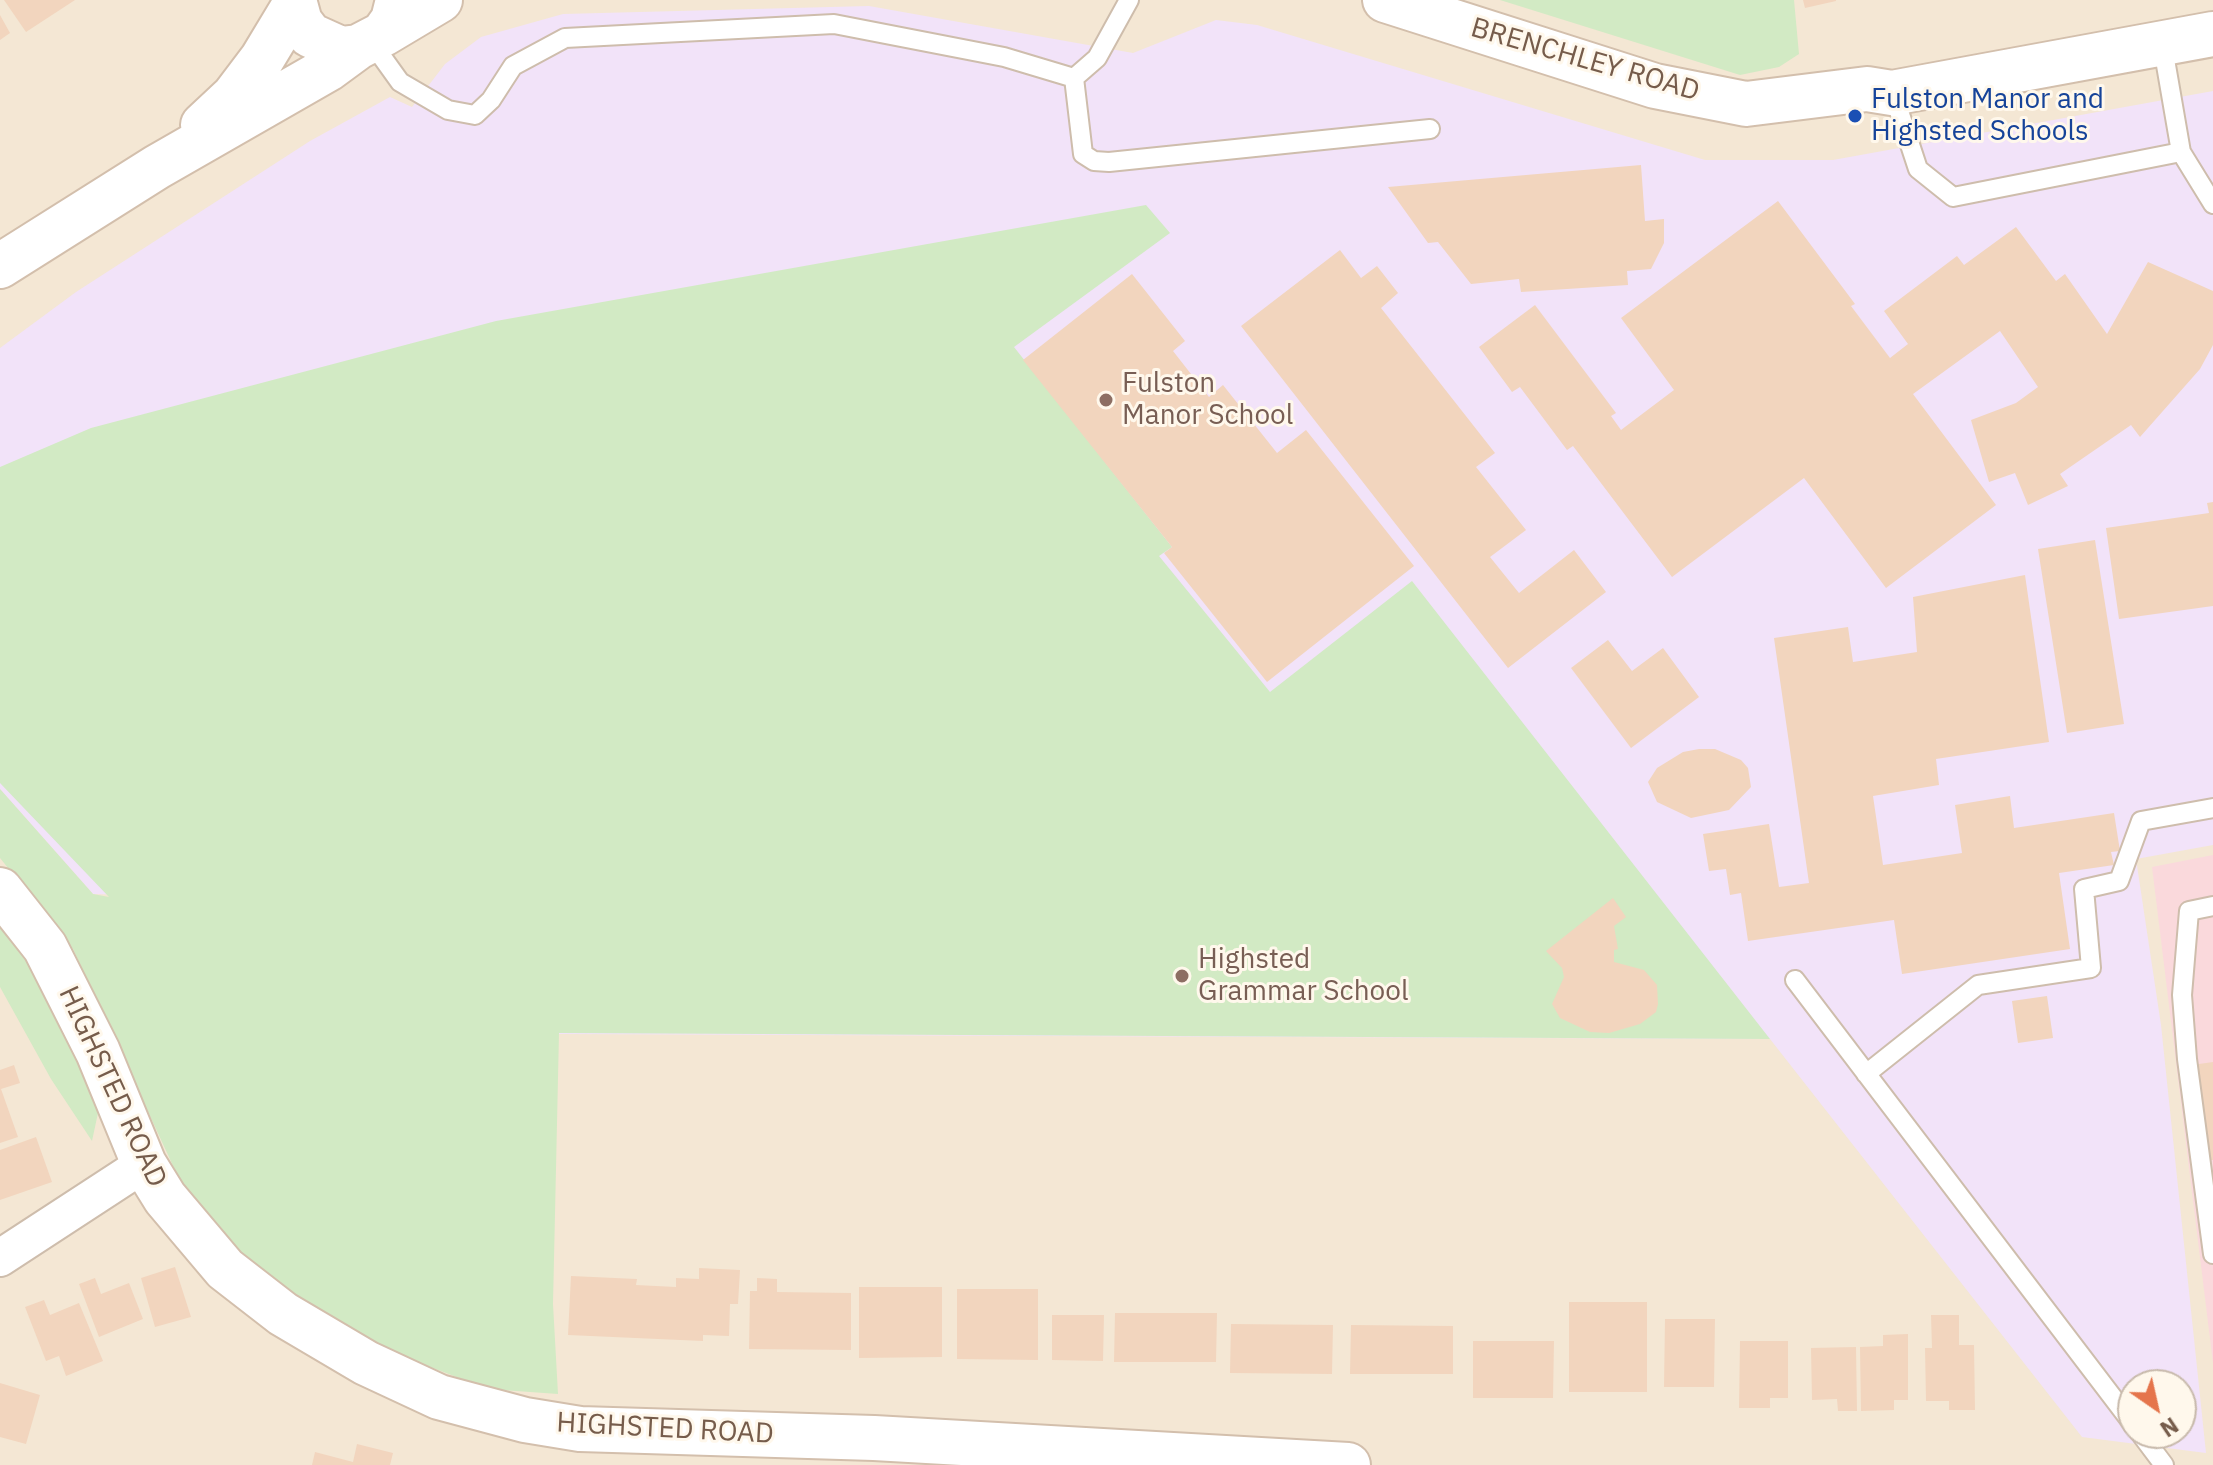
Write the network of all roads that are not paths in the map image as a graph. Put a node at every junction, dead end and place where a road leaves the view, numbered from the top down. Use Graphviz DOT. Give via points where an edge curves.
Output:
graph roads {
  1 [pos="440,0"];
  2 [pos="1129,0"];
  3 [pos="1385,0"];
  4 [pos="294,3"];
  5 [pos="378,31"];
  6 [pos="2213,34"];
  7 [pos="2162,42"];
  8 [pos="1074,78"];
  9 [pos="1892,93"];
  10 [pos="1430,129"];
  11 [pos="2181,152"];
  12 [pos="157,167"];
  13 [pos="2213,204"];
  14 [pos="0,266"];
  15 [pos="2213,808"];
  16 [pos="0,890"];
  17 [pos="2213,906"];
  18 [pos="1795,980"];
  19 [pos="1866,1074"];
  20 [pos="144,1164"];
  21 [pos="2213,1254"];
  22 [pos="0,1258"];
  23 [pos="2117,1403"];
  24 [pos="873,1452"];
  25 [pos="1348,1465"];
  1 -- 5 [label="street"];
  2 -- 8 [label="lane" via="1097,58"];
  3 -- 9 [label="street, BRENCHLEY ROAD" via="1655,86 1746,104 1867,89"];
  4 -- 5 [label="street" via="300,22 318,40 341,49"];
  4 -- 12 [label="street" via="234,96"];
  5 -- 8 [label="lane" via="400,82 448,110 475,115 513,66 565,38 834,24 1004,57"];
  5 -- 12 [label="street" via="316,77"];
  6 -- 7 [label="street, BRENCHLEY ROAD"];
  7 -- 9 [label="street, BRENCHLEY ROAD"];
  7 -- 11 [label="lane"];
  8 -- 10 [label="lane" via="1083,154 1094,161"];
  9 -- 11 [label="lane" via="1918,169 1953,197"];
  11 -- 13 [label="lane"];
  12 -- 14 [label="street"];
  15 -- 19 [label="lane" via="2141,821 2119,881 2084,889 2091,968 1978,985"];
  16 -- 20 [label="street, HIGHSTED ROAD" via="45,947 98,1052"];
  17 -- 21 [label="lane" via="2189,911 2182,995"];
  18 -- 19 [label="lane"];
  19 -- 23 [label="lane"];
  20 -- 22 [label="street"];
  20 -- 24 [label="street, HIGHSTED ROAD" via="165,1198 225,1269 283,1314 366,1363 439,1397 580,1429"];
  24 -- 25 [label="street, HIGHSTED ROAD"];
}
